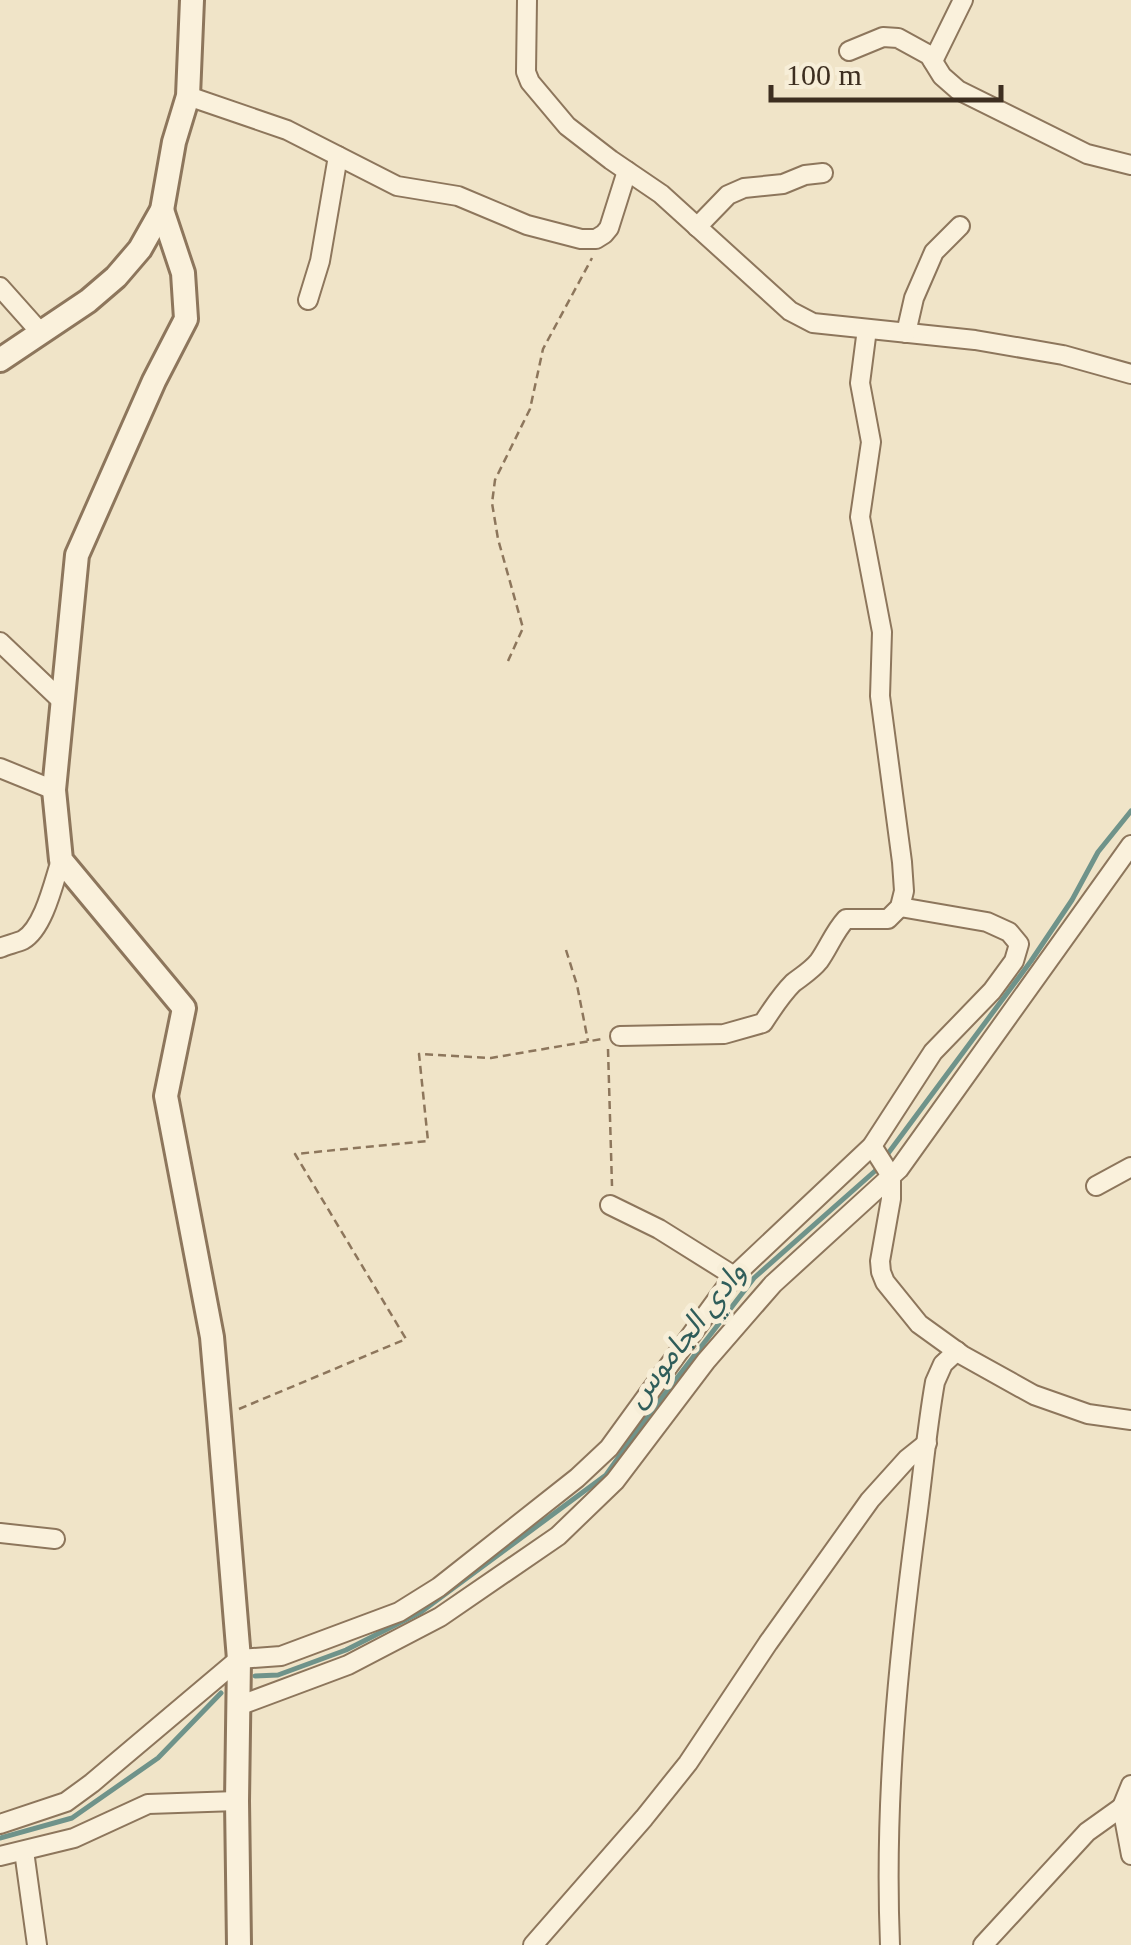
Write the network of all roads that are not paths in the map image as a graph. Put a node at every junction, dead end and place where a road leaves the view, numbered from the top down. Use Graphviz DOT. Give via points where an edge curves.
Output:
graph roads {
  1 [pos="527,0"];
  2 [pos="963,0"];
  3 [pos="194,1"];
  4 [pos="849,52"];
  5 [pos="934,61"];
  6 [pos="188,96"];
  7 [pos="338,156"];
  8 [pos="1131,165"];
  9 [pos="626,170"];
  10 [pos="824,173"];
  11 [pos="162,210"];
  12 [pos="960,226"];
  13 [pos="697,227"];
  14 [pos="0,287"];
  15 [pos="308,300"];
  16 [pos="868,330"];
  17 [pos="41,333"];
  18 [pos="906,333"];
  19 [pos="0,360"];
  20 [pos="1131,374"];
  21 [pos="0,642"];
  22 [pos="62,700"];
  23 [pos="0,768"];
  24 [pos="54,790"];
  25 [pos="1131,845"];
  26 [pos="61,860"];
  27 [pos="900,907"];
  28 [pos="0,948"];
  29 [pos="620,1036"];
  30 [pos="872,1146"];
  31 [pos="1131,1167"];
  32 [pos="891,1176"];
  33 [pos="1096,1186"];
  34 [pos="610,1205"];
  35 [pos="734,1276"];
  36 [pos="957,1351"];
  37 [pos="1131,1420"];
  38 [pos="927,1442"];
  39 [pos="0,1533"];
  40 [pos="55,1539"];
  41 [pos="238,1658"];
  42 [pos="238,1706"];
  43 [pos="1131,1785"];
  44 [pos="237,1801"];
  45 [pos="1122,1807"];
  46 [pos="0,1824"];
  47 [pos="24,1850"];
  48 [pos="1131,1855"];
  49 [pos="0,1856"];
  50 [pos="37,1945"];
  51 [pos="239,1945"];
  52 [pos="533,1945"];
  53 [pos="890,1945"];
  54 [pos="982,1945"];
  1 -- 9 [label="street" via="530,82 568,126"];
  2 -- 5 [label="street"];
  3 -- 6 [label="street"];
  4 -- 5 [label="street" via="892,36"];
  5 -- 8 [label="street" via="958,90 1072,148"];
  6 -- 7 [label="street"];
  6 -- 11 [label="street"];
  7 -- 9 [label="street" via="397,186 458,196 581,239 596,239 609,228"];
  7 -- 15 [label="street"];
  9 -- 13 [label="street"];
  10 -- 13 [label="street" via="744,188"];
  11 -- 17 [label="street" via="116,277"];
  11 -- 22 [label="street" via="182,274 186,319 77,555"];
  12 -- 18 [label="street" via="934,252"];
  13 -- 16 [label="street" via="790,312 813,323"];
  14 -- 17 [label="street"];
  16 -- 18 [label="street"];
  16 -- 27 [label="street" via="860,383 871,442 860,516 882,632 880,696 902,862"];
  17 -- 19 [label="street"];
  18 -- 20 [label="street" via="1063,355"];
  21 -- 22 [label="street"];
  22 -- 24 [label="street"];
  23 -- 24 [label="street"];
  24 -- 26 [label="street"];
  25 -- 32 [label="street"];
  26 -- 28 [label="street" via="33,932"];
  26 -- 41 [label="street" via="184,1008 166,1096 212,1337"];
  27 -- 29 [label="street" via="888,919 846,920 763,1023 724,1034"];
  27 -- 30 [label="street" via="987,922 1010,932 1018,944 1014,960 933,1052"];
  30 -- 32 [label="street"];
  30 -- 35 [label="street"];
  31 -- 33 [label="street"];
  32 -- 36 [label="street" via="881,1272 919,1324"];
  32 -- 42 [label="street" via="773,1284 614,1481 558,1536 440,1616 348,1665"];
  34 -- 35 [label="street"];
  35 -- 41 [label="street" via="609,1448 439,1587 399,1612 282,1656"];
  36 -- 37 [label="street" via="1034,1395"];
  36 -- 38 [label="street" via="935,1382"];
  38 -- 52 [label="street" via="870,1500 688,1764"];
  38 -- 53 [label="street" via="891,1756"];
  39 -- 40 [label="street"];
  41 -- 42 [label="street"];
  41 -- 46 [label="street" via="66,1802"];
  42 -- 44 [label="street"];
  43 -- 45 [label="street"];
  44 -- 47 [label="street" via="148,1804 74,1838"];
  44 -- 51 [label="street"];
  45 -- 48 [label="street"];
  45 -- 54 [label="street" via="1087,1832"];
  47 -- 49 [label="street"];
  47 -- 50 [label="street"];
}
